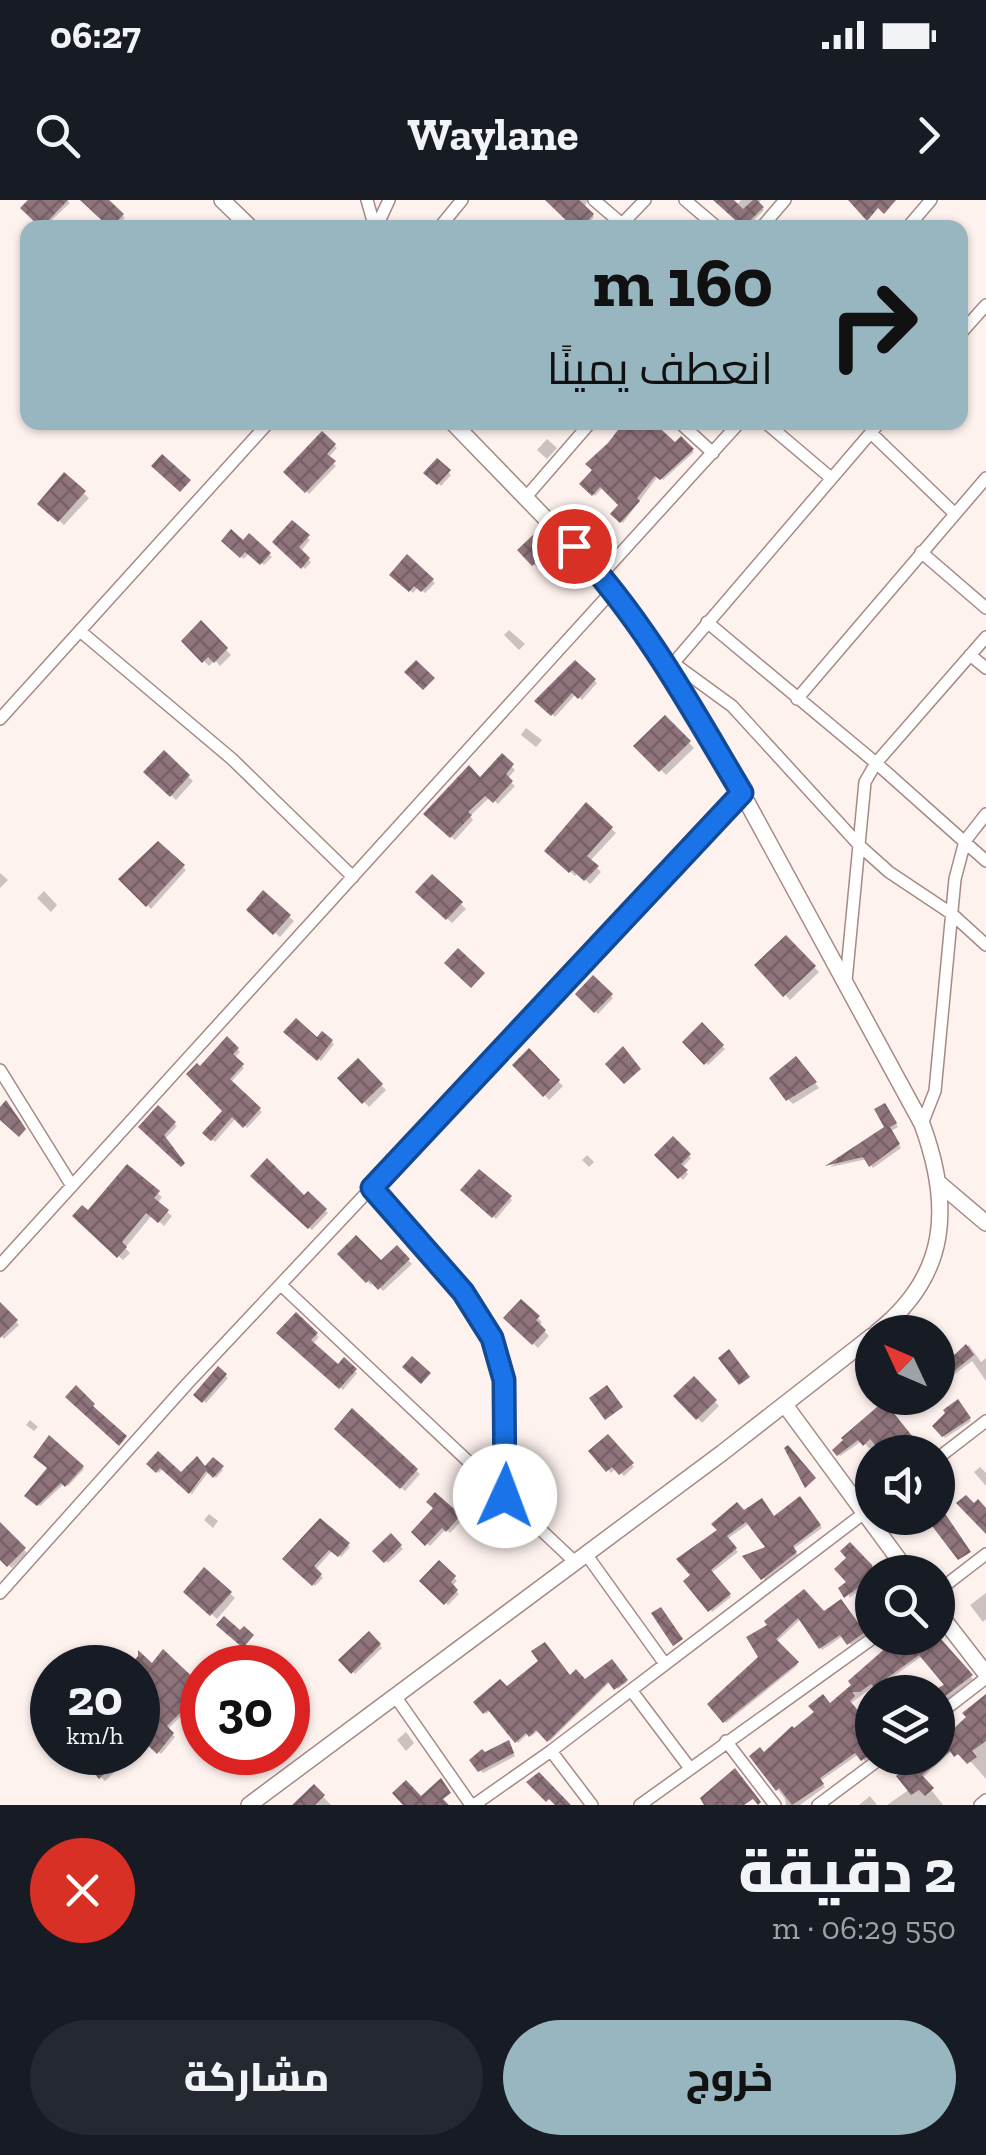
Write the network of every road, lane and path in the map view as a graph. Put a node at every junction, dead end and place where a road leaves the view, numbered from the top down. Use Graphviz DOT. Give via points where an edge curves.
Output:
graph roads {
  1 [pos="222,200"];
  2 [pos="462,200"];
  3 [pos="594,200"];
  4 [pos="644,200"];
  5 [pos="685,200"];
  6 [pos="785,200"];
  7 [pos="931,200"];
  8 [pos="243,220"];
  9 [pos="446,220"];
  10 [pos="615,220"];
  11 [pos="626,220"];
  12 [pos="709,220"];
  13 [pos="768,220"];
  14 [pos="915,220"];
  15 [pos="986,305"];
  16 [pos="968,325"];
  17 [pos="262,430"];
  18 [pos="460,430"];
  19 [pos="582,430"];
  20 [pos="687,430"];
  21 [pos="733,430"];
  22 [pos="775,430"];
  23 [pos="873,430"];
  24 [pos="871,433"];
  25 [pos="713,453"];
  26 [pos="831,478"];
  27 [pos="986,478"];
  28 [pos="526,497"];
  29 [pos="954,513"];
  30 [pos="921,552"];
  31 [pos="602,575"];
  32 [pos="614,589"];
  33 [pos="986,608"];
  34 [pos="707,622"];
  35 [pos="80,631"];
  36 [pos="986,636"];
  37 [pos="970,655"];
  38 [pos="671,666"];
  39 [pos="986,668"];
  40 [pos="797,699"];
  41 [pos="0,719"];
  42 [pos="876,763"];
  43 [pos="742,793"];
  44 [pos="986,814"];
  45 [pos="965,841"];
  46 [pos="860,846"];
  47 [pos="986,861"];
  48 [pos="352,877"];
  49 [pos="952,914"];
  50 [pos="986,944"];
  51 [pos="846,981"];
  52 [pos="0,1070"];
  53 [pos="922,1124"];
  54 [pos="940,1184"];
  55 [pos="72,1186"];
  56 [pos="372,1188"];
  57 [pos="986,1223"];
  58 [pos="0,1265"];
  59 [pos="281,1285"];
  60 [pos="895,1315"];
  61 [pos="855,1350"];
  62 [pos="785,1405"];
  63 [pos="986,1422"];
  64 [pos="955,1445"];
  65 [pos="855,1494"];
  66 [pos="505,1496"];
  67 [pos="855,1520"];
  68 [pos="986,1554"];
  69 [pos="580,1558"];
  70 [pos="955,1578"];
  71 [pos="0,1592"];
  72 [pos="955,1635"];
  73 [pos="855,1651"];
  74 [pos="666,1664"];
  75 [pos="986,1676"];
  76 [pos="631,1690"];
  77 [pos="395,1696"];
  78 [pos="955,1701"];
  79 [pos="726,1741"];
  80 [pos="551,1751"];
  81 [pos="689,1767"];
  82 [pos="858,1775"];
  83 [pos="986,1800"];
  84 [pos="249,1805"];
  85 [pos="473,1805"];
  86 [pos="592,1805"];
  87 [pos="640,1805"];
  88 [pos="775,1805"];
  89 [pos="818,1805"];
  90 [pos="980,1805"];
  1 -- 8 [label="street"];
  2 -- 9 [label="street"];
  3 -- 10 [label="street"];
  4 -- 11 [label="street"];
  5 -- 12 [label="street"];
  6 -- 13 [label="street"];
  7 -- 14 [label="street"];
  15 -- 16 [label="street"];
  17 -- 35 [label="street"];
  18 -- 28 [label="street"];
  19 -- 28 [label="street"];
  20 -- 25 [label="street"];
  21 -- 25 [label="street"];
  22 -- 26 [label="street"];
  23 -- 24 [label="street"];
  24 -- 26 [label="street"];
  24 -- 29 [label="street"];
  25 -- 31 [label="street"];
  26 -- 34 [label="street"];
  27 -- 29 [label="street"];
  28 -- 31 [label="street"];
  29 -- 30 [label="street"];
  30 -- 33 [label="street"];
  30 -- 40 [label="street"];
  31 -- 32 [label="street"];
  32 -- 38 [label="street"];
  32 -- 48 [label="street"];
  34 -- 38 [label="street"];
  34 -- 40 [label="street"];
  35 -- 41 [label="street"];
  35 -- 48 [label="street" via="232,759"];
  36 -- 37 [label="street"];
  37 -- 39 [label="street"];
  37 -- 42 [label="street"];
  38 -- 43 [label="street"];
  38 -- 46 [label="street" via="742,716"];
  40 -- 42 [label="street"];
  42 -- 45 [label="street"];
  42 -- 46 [label="street" via="865,782"];
  43 -- 51 [label="street"];
  43 -- 56 [label="street"];
  44 -- 45 [label="street"];
  45 -- 47 [label="street"];
  45 -- 49 [label="street"];
  46 -- 49 [label="street"];
  46 -- 51 [label="street"];
  48 -- 55 [label="street"];
  49 -- 50 [label="street"];
  49 -- 53 [label="street" via="938,1074"];
  51 -- 53 [label="street"];
  52 -- 55 [label="street"];
  53 -- 54 [label="street"];
  54 -- 57 [label="street"];
  54 -- 60 [label="street" via="939,1240 926,1276"];
  55 -- 58 [label="street"];
  56 -- 59 [label="street"];
  56 -- 66 [label="street" via="463,1292 492,1338 504,1380"];
  59 -- 66 [label="street"];
  59 -- 71 [label="street"];
  61 -- 62 [label="street"];
  62 -- 65 [label="street"];
  62 -- 69 [label="street"];
  63 -- 64 [label="street"];
  66 -- 69 [label="street"];
  67 -- 74 [label="street"];
  68 -- 70 [label="street"];
  69 -- 74 [label="street"];
  69 -- 77 [label="street"];
  72 -- 75 [label="street"];
  73 -- 79 [label="street"];
  74 -- 76 [label="street"];
  75 -- 78 [label="street"];
  76 -- 80 [label="street"];
  76 -- 81 [label="street"];
  77 -- 84 [label="street"];
  77 -- 85 [label="street"];
  79 -- 81 [label="street"];
  79 -- 88 [label="street"];
  80 -- 85 [label="street"];
  80 -- 86 [label="street"];
  81 -- 87 [label="street"];
  82 -- 89 [label="street"];
  83 -- 90 [label="street"];
}
